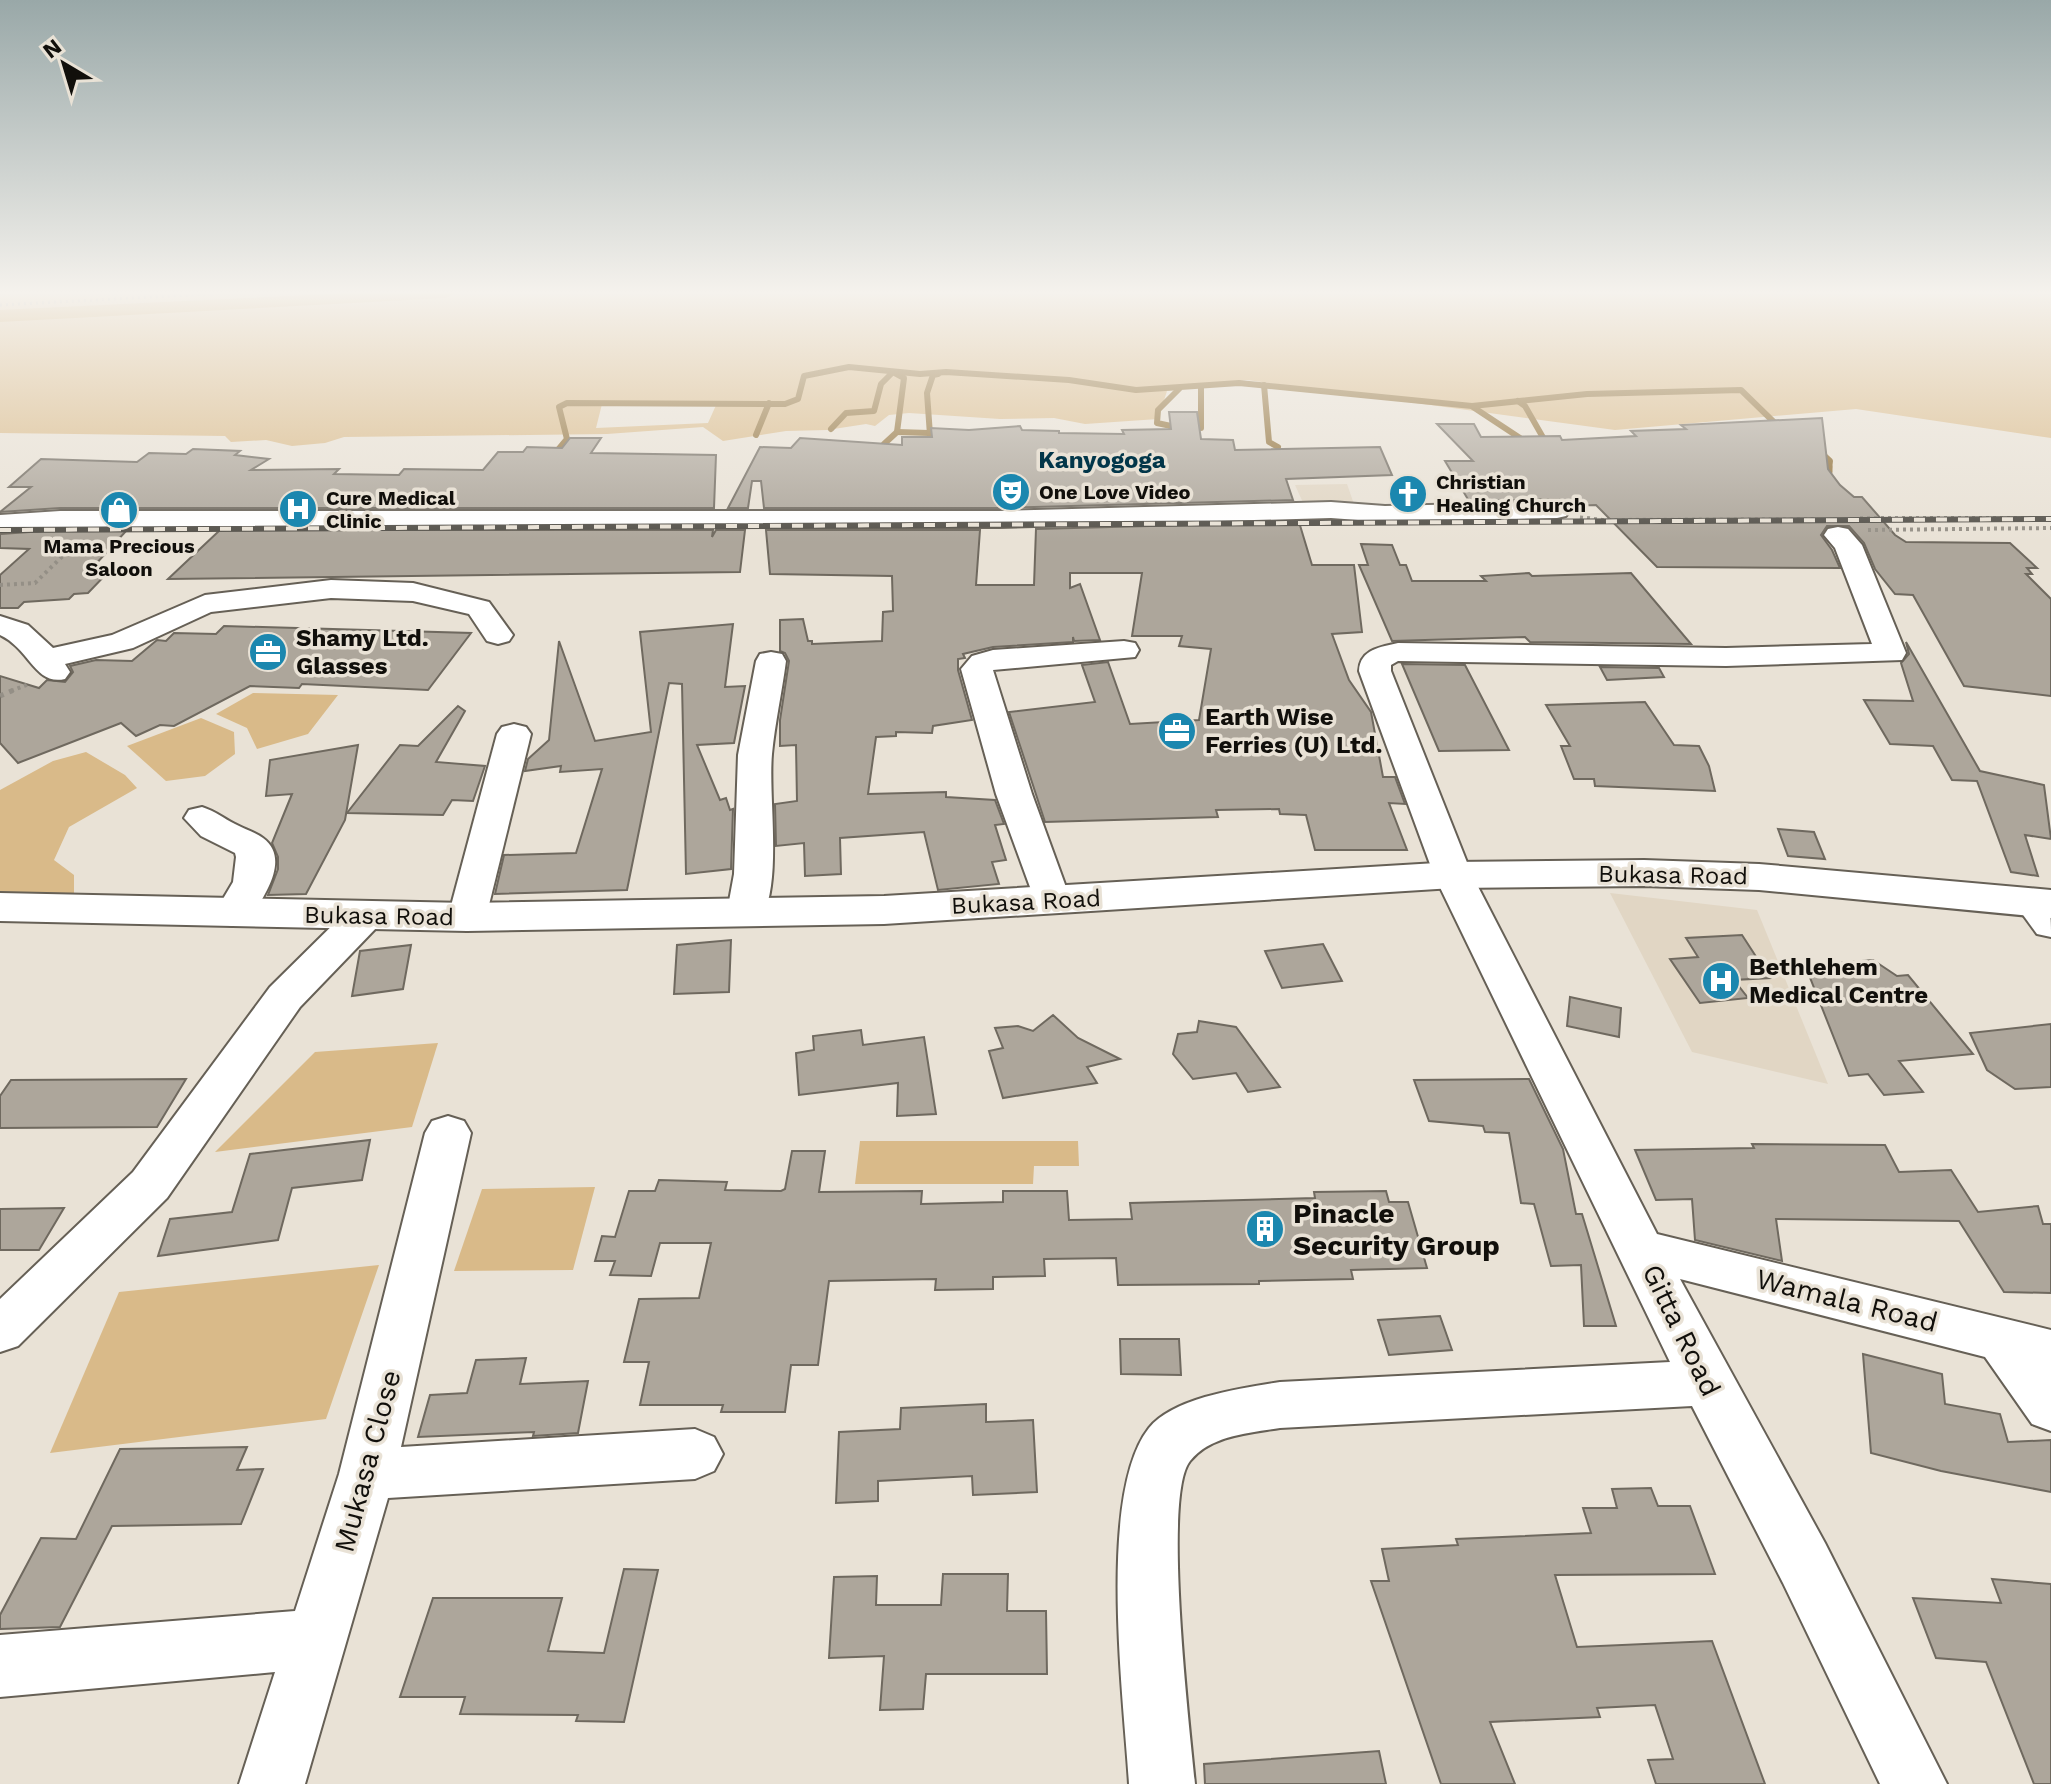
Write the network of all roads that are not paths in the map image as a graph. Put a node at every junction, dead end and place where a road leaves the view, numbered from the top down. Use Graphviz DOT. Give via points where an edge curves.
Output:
graph roads {
  1 [pos="1557,510"];
  2 [pos="0,523"];
  3 [pos="1841,526"];
  4 [pos="0,625"];
  5 [pos="498,635"];
  6 [pos="1124,650"];
  7 [pos="771,661"];
  8 [pos="514,734"];
  9 [pos="202,818"];
  10 [pos="1453,875"];
  11 [pos="1052,901"];
  12 [pos="0,907"];
  13 [pos="2045,910"];
  14 [pos="746,912"];
  15 [pos="233,914"];
  16 [pos="365,916"];
  17 [pos="467,917"];
  18 [pos="448,1133"];
  19 [pos="1642,1250"];
  20 [pos="0,1331"];
  21 [pos="2001,1338"];
  22 [pos="2051,1352"];
  23 [pos="1707,1383"];
  24 [pos="2051,1408"];
  25 [pos="695,1454"];
  26 [pos="367,1474"];
  27 [pos="317,1639"];
  28 [pos="0,1666"];
  29 [pos="272,1784"];
  30 [pos="1162,1784"];
  31 [pos="1914,1784"];
  1 -- 2 [label="street" via="1219,511 984,519"];
  3 -- 10 [label="street, Gitta Road" via="1891,653 1698,657 1429,651 1382,656 1375,671"];
  4 -- 5 [label="street" via="27,637 50,666 122,642 205,604 331,589 413,592 479,608"];
  6 -- 11 [label="street" via="993,659 977,669"];
  7 -- 14 [label="street" via="755,755 753,874"];
  8 -- 17 [label="street"];
  9 -- 15 [label="street" via="252,847 256,857 251,888"];
  10 -- 11 [label="street, Bukasa Road"];
  10 -- 13 [label="street, Bukasa Road" via="1759,877"];
  10 -- 19 [label="street, Gitta Road"];
  11 -- 14 [label="street, Bukasa Road"];
  12 -- 15 [label="street, Bukasa Road"];
  14 -- 17 [label="street, Bukasa Road"];
  15 -- 16 [label="street, Bukasa Road"];
  16 -- 17 [label="street, Bukasa Road"];
  16 -- 20 [label="street" via="285,997 150,1185"];
  18 -- 26 [label="street, Mukasa Close"];
  19 -- 21 [label="street, Wamala Road"];
  19 -- 23 [label="street, Gitta Road"];
  21 -- 22 [label="street, Wamala Road"];
  21 -- 24 [label="street"];
  23 -- 30 [label="street" via="1280,1405 1232,1413 1191,1429 1166,1447 1157,1473 1147,1560"];
  23 -- 31 [label="street, Gitta Road"];
  25 -- 26 [label="street"];
  26 -- 27 [label="street, Mukasa Close"];
  27 -- 28 [label="street"];
  27 -- 29 [label="street, Mukasa Close"];
}
